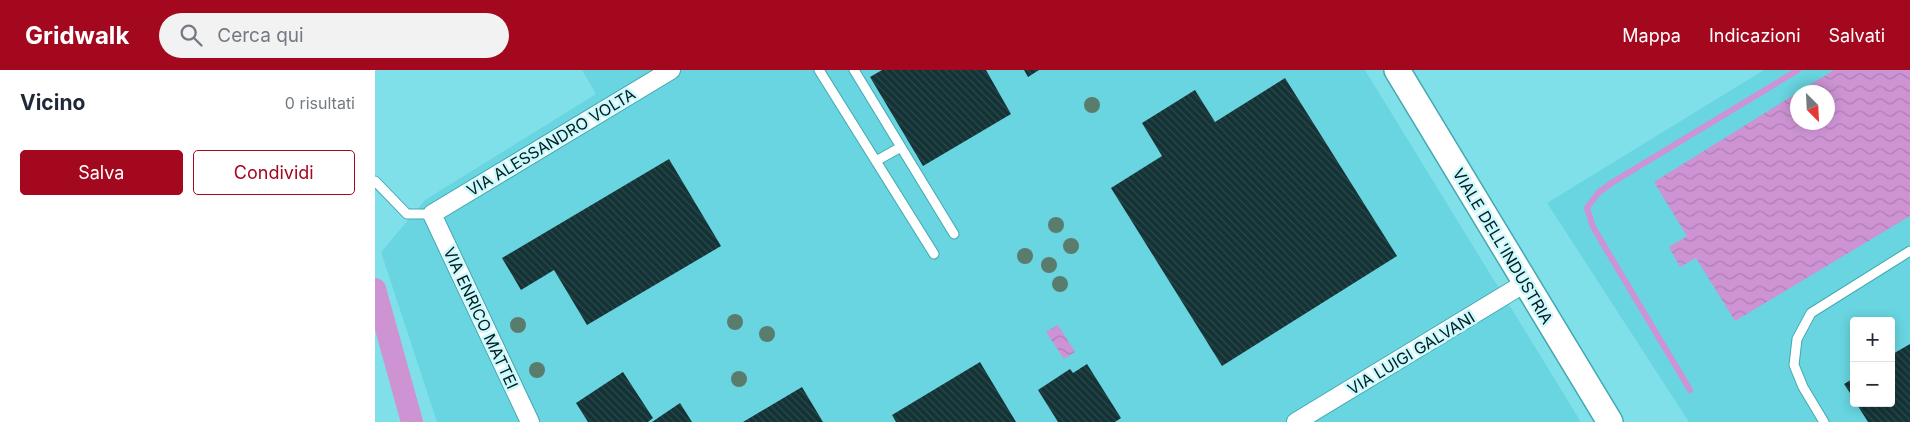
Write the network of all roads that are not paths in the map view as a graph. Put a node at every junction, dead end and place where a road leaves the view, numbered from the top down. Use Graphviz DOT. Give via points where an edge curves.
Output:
graph roads {
  1 [pos="671,70"];
  2 [pos="819,70"];
  3 [pos="854,70"];
  4 [pos="1397,70"];
  5 [pos="901,147"];
  6 [pos="876,161"];
  7 [pos="375,181"];
  8 [pos="432,214"];
  9 [pos="954,234"];
  10 [pos="1910,250"];
  11 [pos="934,254"];
  12 [pos="1525,284"];
  13 [pos="530,422"];
  14 [pos="1296,422"];
  15 [pos="1610,422"];
  16 [pos="1824,422"];
  1 -- 8 [label="street, VIA ALESSANDRO VOLTA"];
  2 -- 6 [label="lane"];
  3 -- 5 [label="lane"];
  4 -- 12 [label="main road, VIALE DELL'INDUSTRIA"];
  5 -- 6 [label="lane"];
  5 -- 9 [label="lane"];
  6 -- 11 [label="lane"];
  7 -- 8 [label="lane" via="407,214"];
  8 -- 13 [label="street, VIA ENRICO MATTEI"];
  10 -- 16 [label="lane" via="1811,313 1797,339 1794,365"];
  12 -- 14 [label="street, VIA LUIGI GALVANI"];
  12 -- 15 [label="main road, VIALE DELL'INDUSTRIA"];
}
